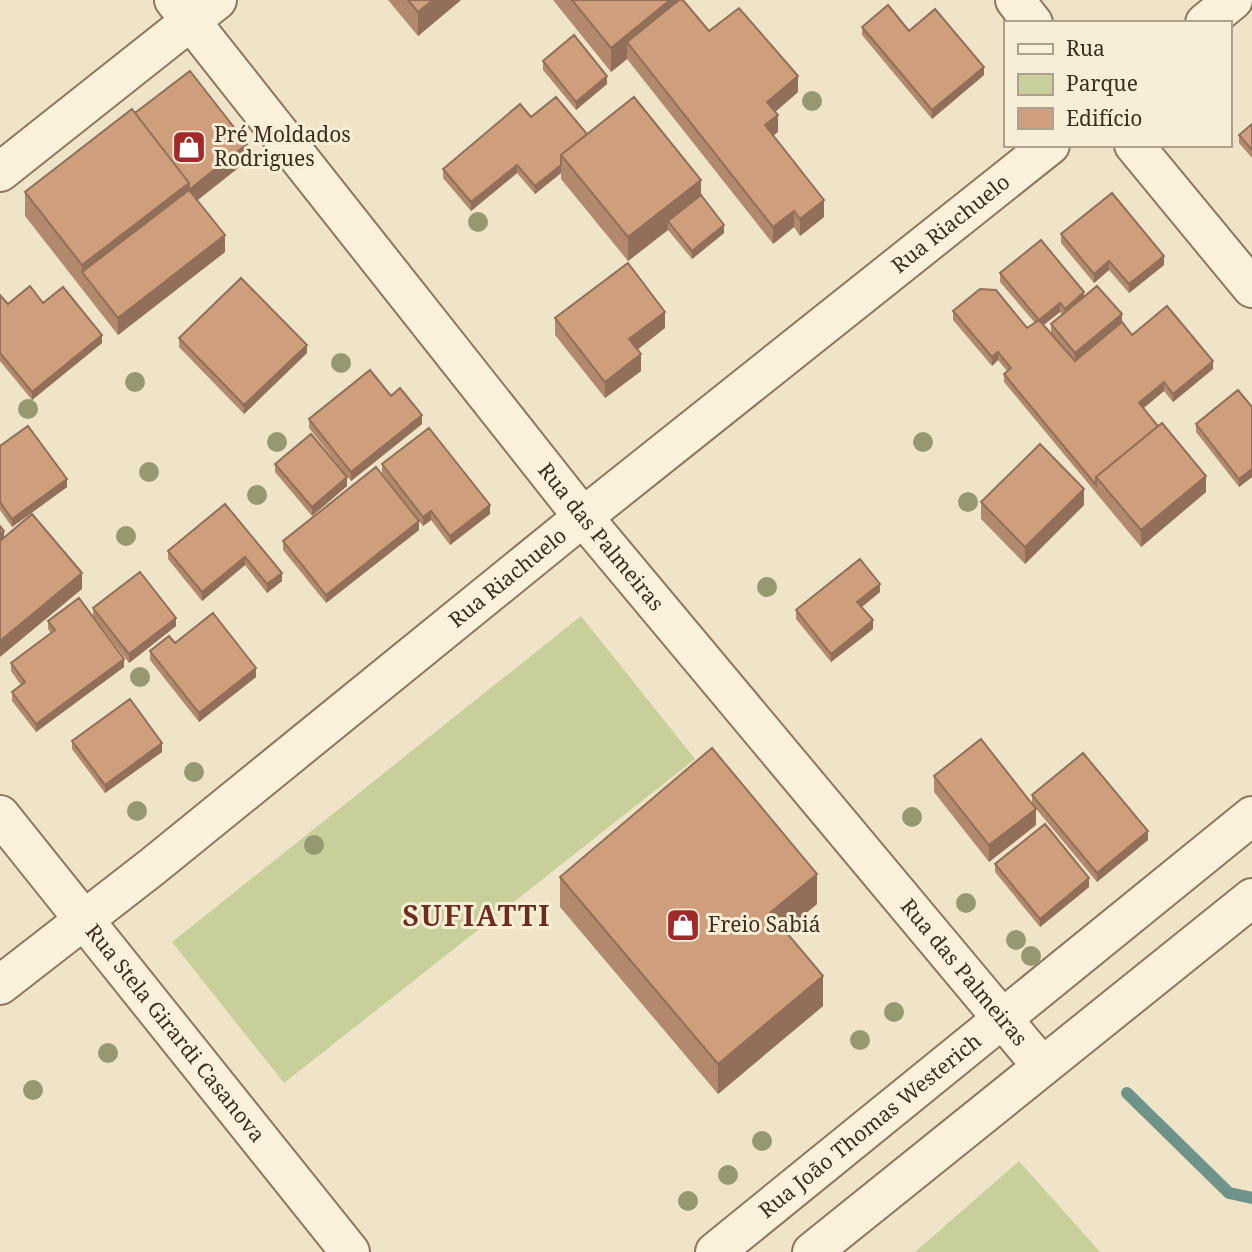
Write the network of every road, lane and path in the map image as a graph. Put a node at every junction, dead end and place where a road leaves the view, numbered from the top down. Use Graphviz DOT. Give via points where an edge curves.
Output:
graph roads {
  1 [pos="1014,0"];
  2 [pos="1233,0"];
  3 [pos="194,7"];
  4 [pos="1031,21"];
  5 [pos="1207,21"];
  6 [pos="1047,147"];
  7 [pos="1135,147"];
  8 [pos="0,172"];
  9 [pos="1252,288"];
  10 [pos="583,517"];
  11 [pos="0,815"];
  12 [pos="1252,816"];
  13 [pos="1252,898"];
  14 [pos="86,919"];
  15 [pos="0,985"];
  16 [pos="1002,1018"];
  17 [pos="1041,1065"];
  18 [pos="772,1206"];
  19 [pos="350,1252"];
  20 [pos="715,1252"];
  21 [pos="810,1252"];
  1 -- 4 [label="street"];
  2 -- 5 [label="street"];
  3 -- 8 [label="street"];
  3 -- 10 [label="street, Rua das Palmeiras"];
  6 -- 10 [label="street, Rua Riachuelo"];
  7 -- 9 [label="street"];
  10 -- 14 [label="street, Rua Riachuelo"];
  10 -- 16 [label="street, Rua das Palmeiras"];
  11 -- 14 [label="street, Rua Stela Girardi Casanova"];
  12 -- 16 [label="street, Rua João Thomas Westerich"];
  13 -- 17 [label="street"];
  14 -- 15 [label="street, Rua Riachuelo"];
  14 -- 19 [label="street, Rua Stela Girardi Casanova"];
  16 -- 17 [label="street, Rua das Palmeiras"];
  16 -- 18 [label="street, Rua João Thomas Westerich"];
  17 -- 21 [label="street"];
  18 -- 20 [label="street, Rua João Thomas Westerich"];
  18 -- 21 [label="street"];
}
